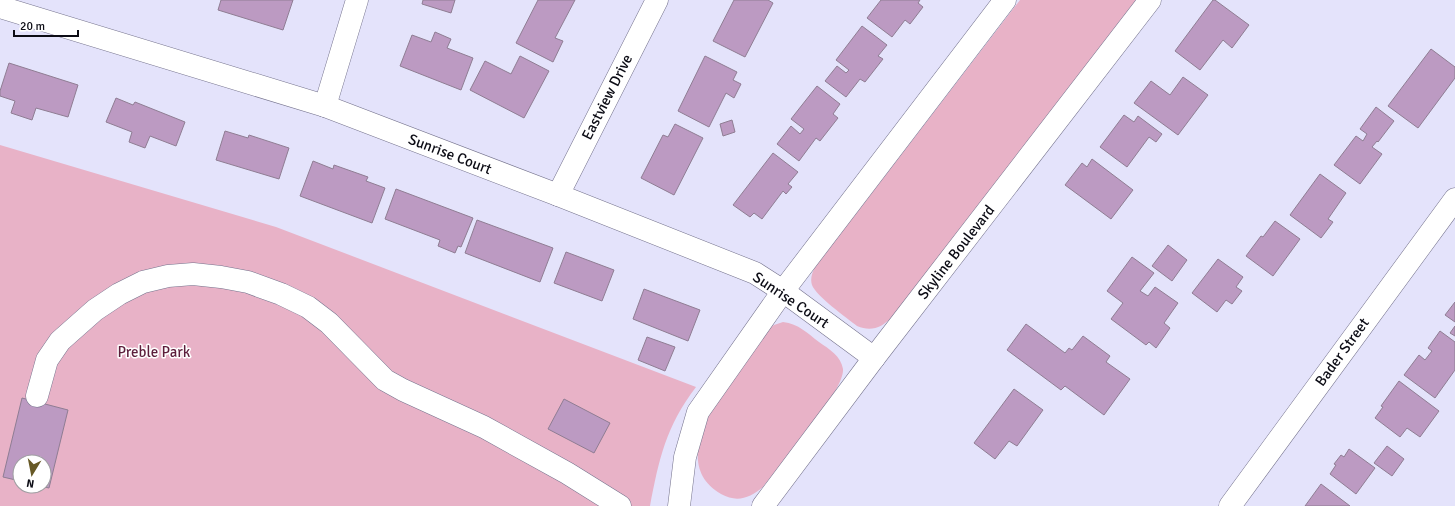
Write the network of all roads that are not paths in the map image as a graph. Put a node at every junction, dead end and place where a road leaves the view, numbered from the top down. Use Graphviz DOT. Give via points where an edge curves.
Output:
graph roads {
  1 [pos="357,0"];
  2 [pos="657,0"];
  3 [pos="1005,0"];
  4 [pos="1150,0"];
  5 [pos="0,7"];
  6 [pos="325,106"];
  7 [pos="558,195"];
  8 [pos="1455,199"];
  9 [pos="782,291"];
  10 [pos="874,358"];
  11 [pos="37,396"];
  12 [pos="620,506"];
  13 [pos="679,506"];
  14 [pos="763,506"];
  15 [pos="1230,506"];
  1 -- 6 [label="street"];
  2 -- 7 [label="street, Eastview Drive"];
  3 -- 9 [label="street"];
  4 -- 10 [label="street, Skyline Boulevard"];
  5 -- 6 [label="street, Sunrise Court"];
  6 -- 7 [label="street, Sunrise Court"];
  7 -- 9 [label="street, Sunrise Court" via="755,273"];
  8 -- 15 [label="street, Bader Street"];
  9 -- 10 [label="street, Sunrise Court"];
  9 -- 13 [label="street" via="698,412 685,457"];
  10 -- 14 [label="street, Skyline Boulevard"];
  11 -- 12 [label="street" via="47,360 60,341 94,310 119,294 143,282 168,276 193,274 228,278 248,282 308,307 334,328 384,380 484,427"];
}
